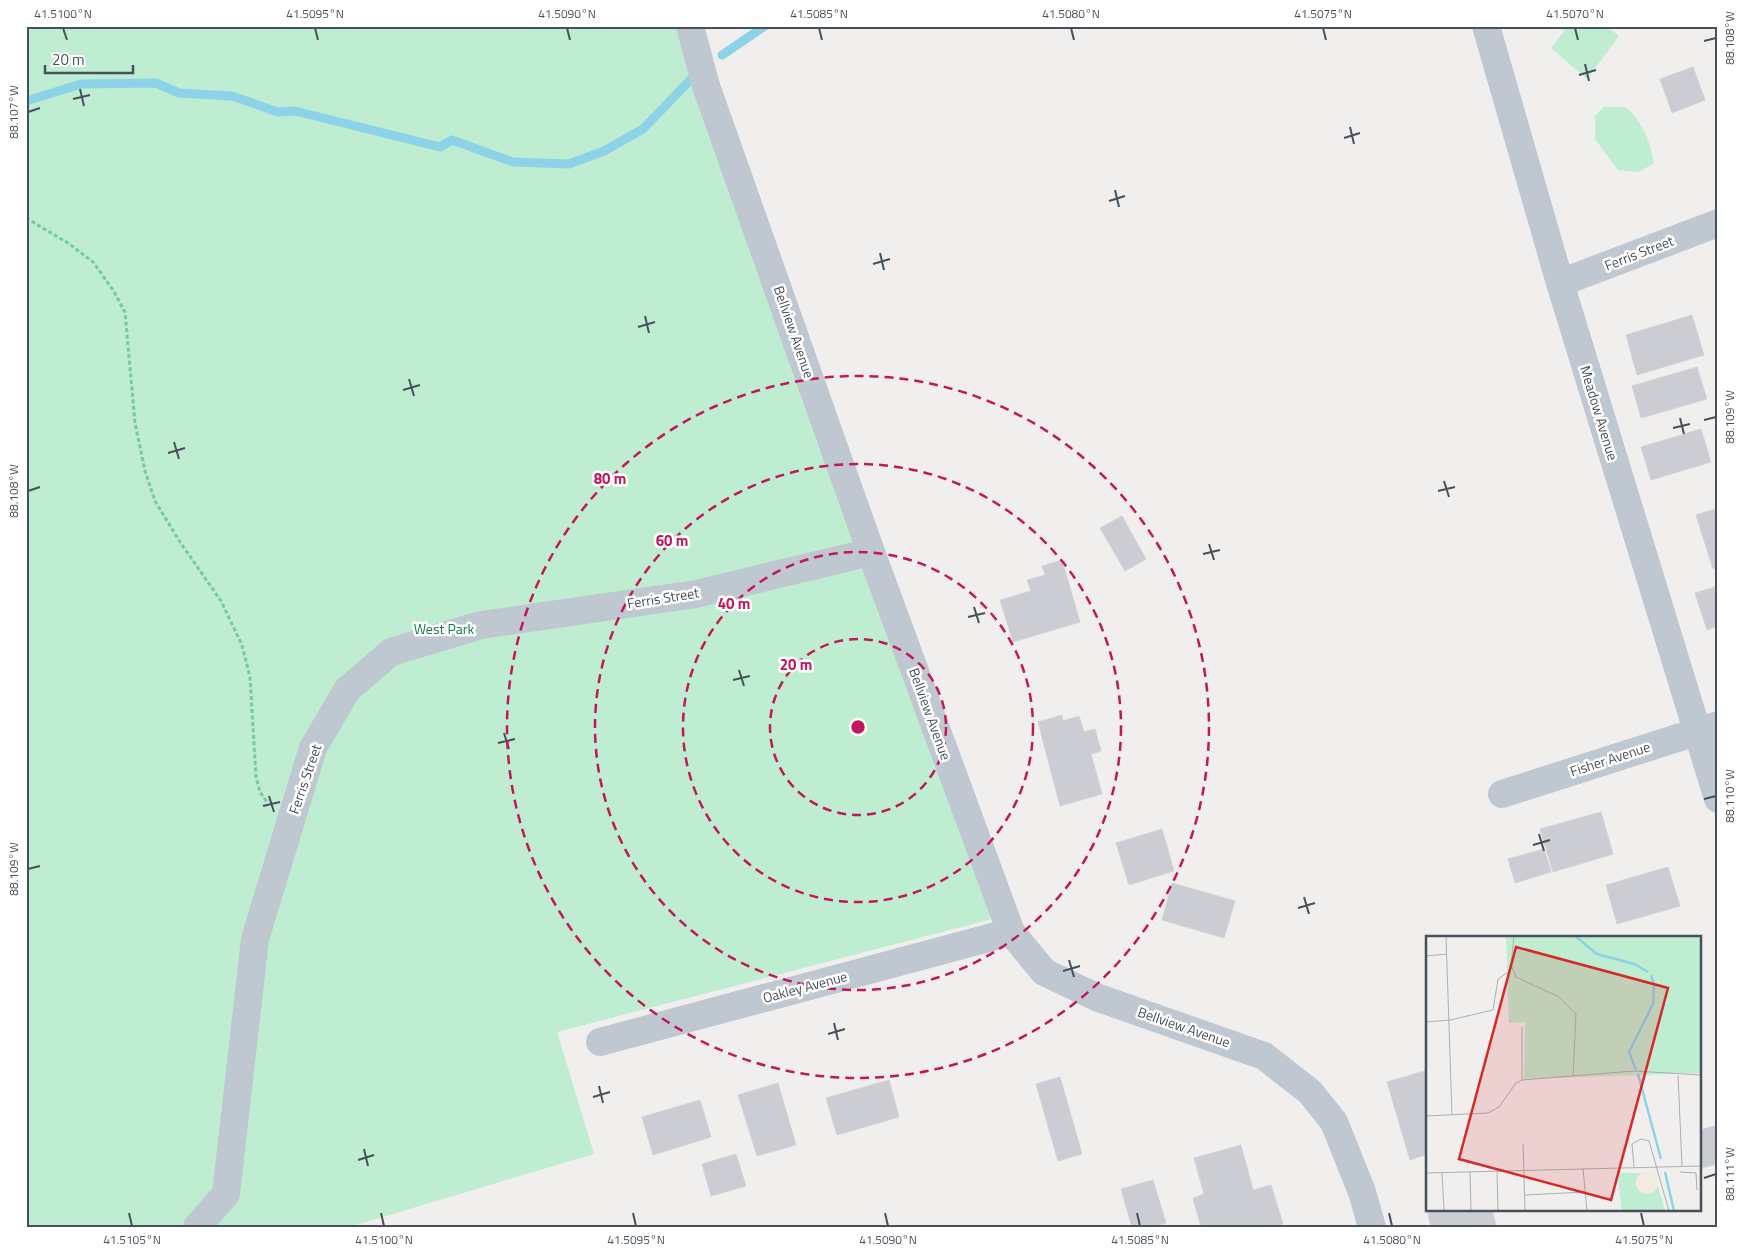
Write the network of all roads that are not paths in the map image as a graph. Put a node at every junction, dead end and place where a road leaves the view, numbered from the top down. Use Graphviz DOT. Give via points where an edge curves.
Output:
graph roads {
  1 [pos="690,26"];
  2 [pos="1486,26"];
  3 [pos="1718,223"];
  4 [pos="1560,283"];
  5 [pos="870,552"];
  6 [pos="1707,728"];
  7 [pos="1502,794"];
  8 [pos="1718,799"];
  9 [pos="1010,932"];
  10 [pos="600,1042"];
  11 [pos="197,1227"];
  12 [pos="1372,1227"];
  1 -- 5 [label="street, Bellview Avenue" via="706,86"];
  2 -- 4 [label="street, Meadow Avenue"];
  3 -- 4 [label="street, Ferris Street"];
  4 -- 6 [label="street, Meadow Avenue"];
  5 -- 9 [label="street, Bellview Avenue"];
  5 -- 11 [label="street, Ferris Street" via="696,594 481,625 392,652 347,690 313,748 255,940 226,1194"];
  6 -- 7 [label="street, Fisher Avenue"];
  6 -- 8 [label="street, Meadow Avenue"];
  9 -- 10 [label="street, Oakley Avenue"];
  9 -- 12 [label="street, Bellview Avenue" via="1044,972 1096,997 1264,1056 1310,1092 1334,1122 1362,1192"];
}
